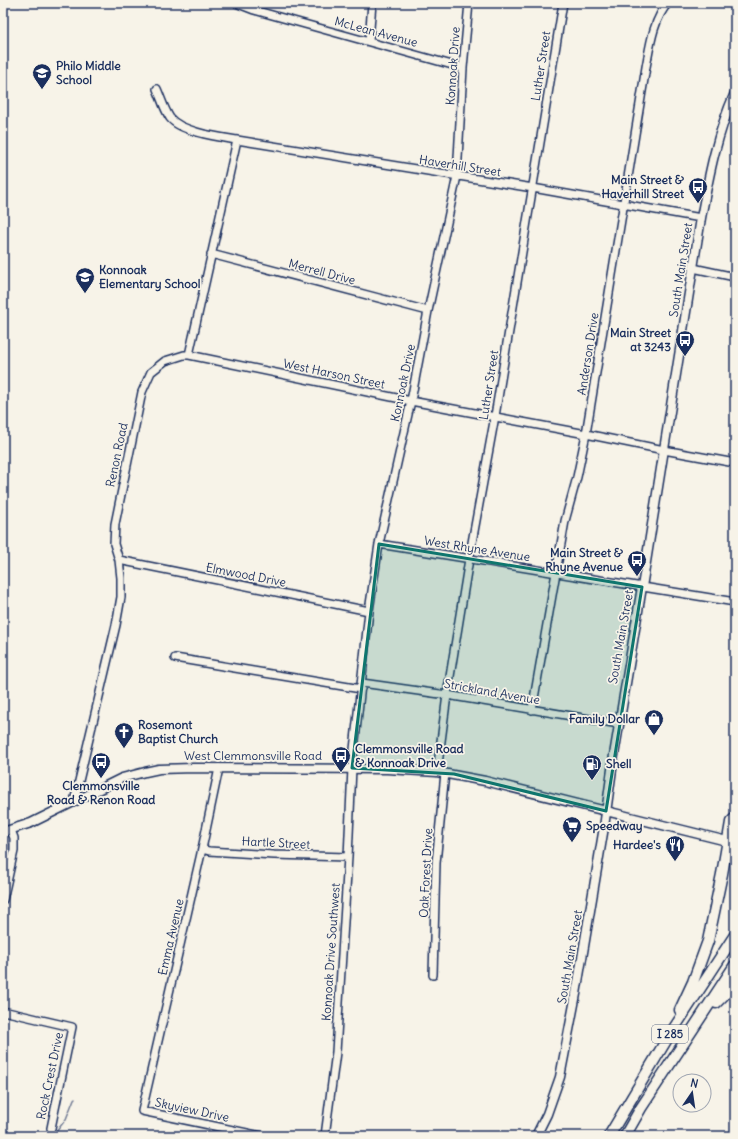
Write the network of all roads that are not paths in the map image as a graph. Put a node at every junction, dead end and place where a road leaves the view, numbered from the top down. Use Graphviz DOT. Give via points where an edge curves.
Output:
graph roads {
  1 [pos="236,3"];
  2 [pos="372,3"];
  3 [pos="469,3"];
  4 [pos="563,3"];
  5 [pos="668,3"];
  6 [pos="369,41"];
  7 [pos="463,68"];
  8 [pos="157,89"];
  9 [pos="735,93"];
  10 [pos="237,140"];
  11 [pos="457,176"];
  12 [pos="533,188"];
  13 [pos="624,204"];
  14 [pos="701,218"];
  15 [pos="211,254"];
  16 [pos="693,268"];
  17 [pos="735,277"];
  18 [pos="428,311"];
  19 [pos="189,355"];
  20 [pos="411,401"];
  21 [pos="495,416"];
  22 [pos="586,434"];
  23 [pos="664,450"];
  24 [pos="735,464"];
  25 [pos="379,544"];
  26 [pos="469,559"];
  27 [pos="119,560"];
  28 [pos="555,573"];
  29 [pos="642,587"];
  30 [pos="735,602"];
  31 [pos="369,611"];
  32 [pos="174,658"];
  33 [pos="361,686"];
  34 [pos="447,695"];
  35 [pos="532,710"];
  36 [pos="619,724"];
  37 [pos="219,768"];
  38 [pos="352,768"];
  39 [pos="441,772"];
  40 [pos="74,802"];
  41 [pos="606,811"];
  42 [pos="735,818"];
  43 [pos="11,830"];
  44 [pos="3,832"];
  45 [pos="731,842"];
  46 [pos="202,849"];
  47 [pos="348,857"];
  48 [pos="3,900"];
  49 [pos="735,935"];
  50 [pos="735,965"];
  51 [pos="433,975"];
  52 [pos="735,984"];
  53 [pos="3,1011"];
  54 [pos="694,1026"];
  55 [pos="667,1039"];
  56 [pos="142,1111"];
  57 [pos="51,1128"];
  58 [pos="262,1136"];
  59 [pos="325,1136"];
  60 [pos="536,1136"];
  61 [pos="609,1136"];
  62 [pos="625,1136"];
  1 -- 6 [label="street, McLean Avenue"];
  2 -- 6 [label="street"];
  3 -- 7 [label="street, Konnoak Drive"];
  4 -- 12 [label="street, Luther Street"];
  5 -- 13 [label="street, Anderson Drive" via="660,14 652,39"];
  6 -- 7 [label="street, McLean Avenue"];
  7 -- 11 [label="street, Konnoak Drive"];
  8 -- 10 [label="street, Haverhill Street" via="166,111 174,122 183,127"];
  9 -- 14 [label="main road, South Main Street" via="709,173"];
  10 -- 11 [label="street, Haverhill Street"];
  10 -- 15 [label="street"];
  11 -- 12 [label="street, Haverhill Street"];
  11 -- 18 [label="street, Konnoak Drive"];
  12 -- 13 [label="street, Haverhill Street"];
  12 -- 21 [label="street, Luther Street"];
  13 -- 14 [label="street, Haverhill Street"];
  13 -- 22 [label="street, Anderson Drive"];
  14 -- 16 [label="main road, South Main Street"];
  15 -- 18 [label="street, Merrell Drive"];
  15 -- 19 [label="street"];
  16 -- 17 [label="street"];
  16 -- 23 [label="main road, South Main Street"];
  18 -- 20 [label="street, Konnoak Drive"];
  19 -- 20 [label="street, West Harson Street"];
  19 -- 27 [label="street, Renon Road" via="165,361 151,372 142,392 115,524 114,544"];
  20 -- 21 [label="street, West Harson Street"];
  20 -- 25 [label="street, Konnoak Drive"];
  21 -- 22 [label="street, West Harson Street"];
  21 -- 26 [label="street, Luther Street"];
  22 -- 23 [label="street, West Harson Street"];
  22 -- 28 [label="street, Anderson Drive"];
  23 -- 24 [label="street, West Harson Street"];
  23 -- 29 [label="main road, South Main Street"];
  25 -- 26 [label="street, West Rhyne Avenue"];
  25 -- 31 [label="street, Konnoak Drive"];
  26 -- 28 [label="street, West Rhyne Avenue"];
  26 -- 34 [label="street, Luther Street"];
  27 -- 31 [label="street, Elmwood Drive"];
  27 -- 40 [label="street, Renon Road" via="121,597 116,625"];
  28 -- 29 [label="street, West Rhyne Avenue"];
  28 -- 35 [label="street, Anderson Drive"];
  29 -- 30 [label="street, West Rhyne Avenue"];
  29 -- 36 [label="main road, South Main Street"];
  31 -- 33 [label="street, Konnoak Drive"];
  32 -- 33 [label="street, Strickland Avenue"];
  33 -- 34 [label="street, Strickland Avenue"];
  33 -- 38 [label="street, Konnoak Drive"];
  34 -- 35 [label="street, Strickland Avenue"];
  34 -- 39 [label="street, Luther Street"];
  35 -- 36 [label="street, Strickland Avenue"];
  36 -- 41 [label="main road, South Main Street"];
  37 -- 38 [label="main road, West Clemmonsville Road"];
  37 -- 40 [label="main road, West Clemmonsville Road" via="178,768 145,772 122,778"];
  37 -- 46 [label="street, Emma Avenue"];
  38 -- 39 [label="main road, West Clemmonsville Road"];
  38 -- 47 [label="street, Konnoak Drive Southwest"];
  39 -- 41 [label="main road, West Clemmonsville Road" via="485,780"];
  39 -- 51 [label="street, Oak Forest Drive"];
  40 -- 43 [label="main road, West Clemmonsville Road"];
  41 -- 45 [label="main road, West Clemmonsville Road"];
  41 -- 60 [label="main road, South Main Street" via="562,1066 555,1094"];
  42 -- 45 [label="highway" via="731,822"];
  43 -- 44 [label="main road, West Clemmonsville Road"];
  43 -- 48 [label="street" via="14,851"];
  45 -- 55 [label="highway" via="708,941"];
  46 -- 47 [label="street, Hartle Street" via="274,855"];
  46 -- 56 [label="street, Emma Avenue"];
  47 -- 59 [label="street, Konnoak Drive Southwest" via="336,1052"];
  49 -- 55 [label="highway, I 285"];
  50 -- 54 [label="highway, I 285"];
  52 -- 54 [label="highway"];
  53 -- 57 [label="street, Rock Crest Drive" via="72,1027"];
  54 -- 62 [label="highway, I 285"];
  55 -- 61 [label="highway, I 285"];
  56 -- 58 [label="street, Skyview Drive"];
}
